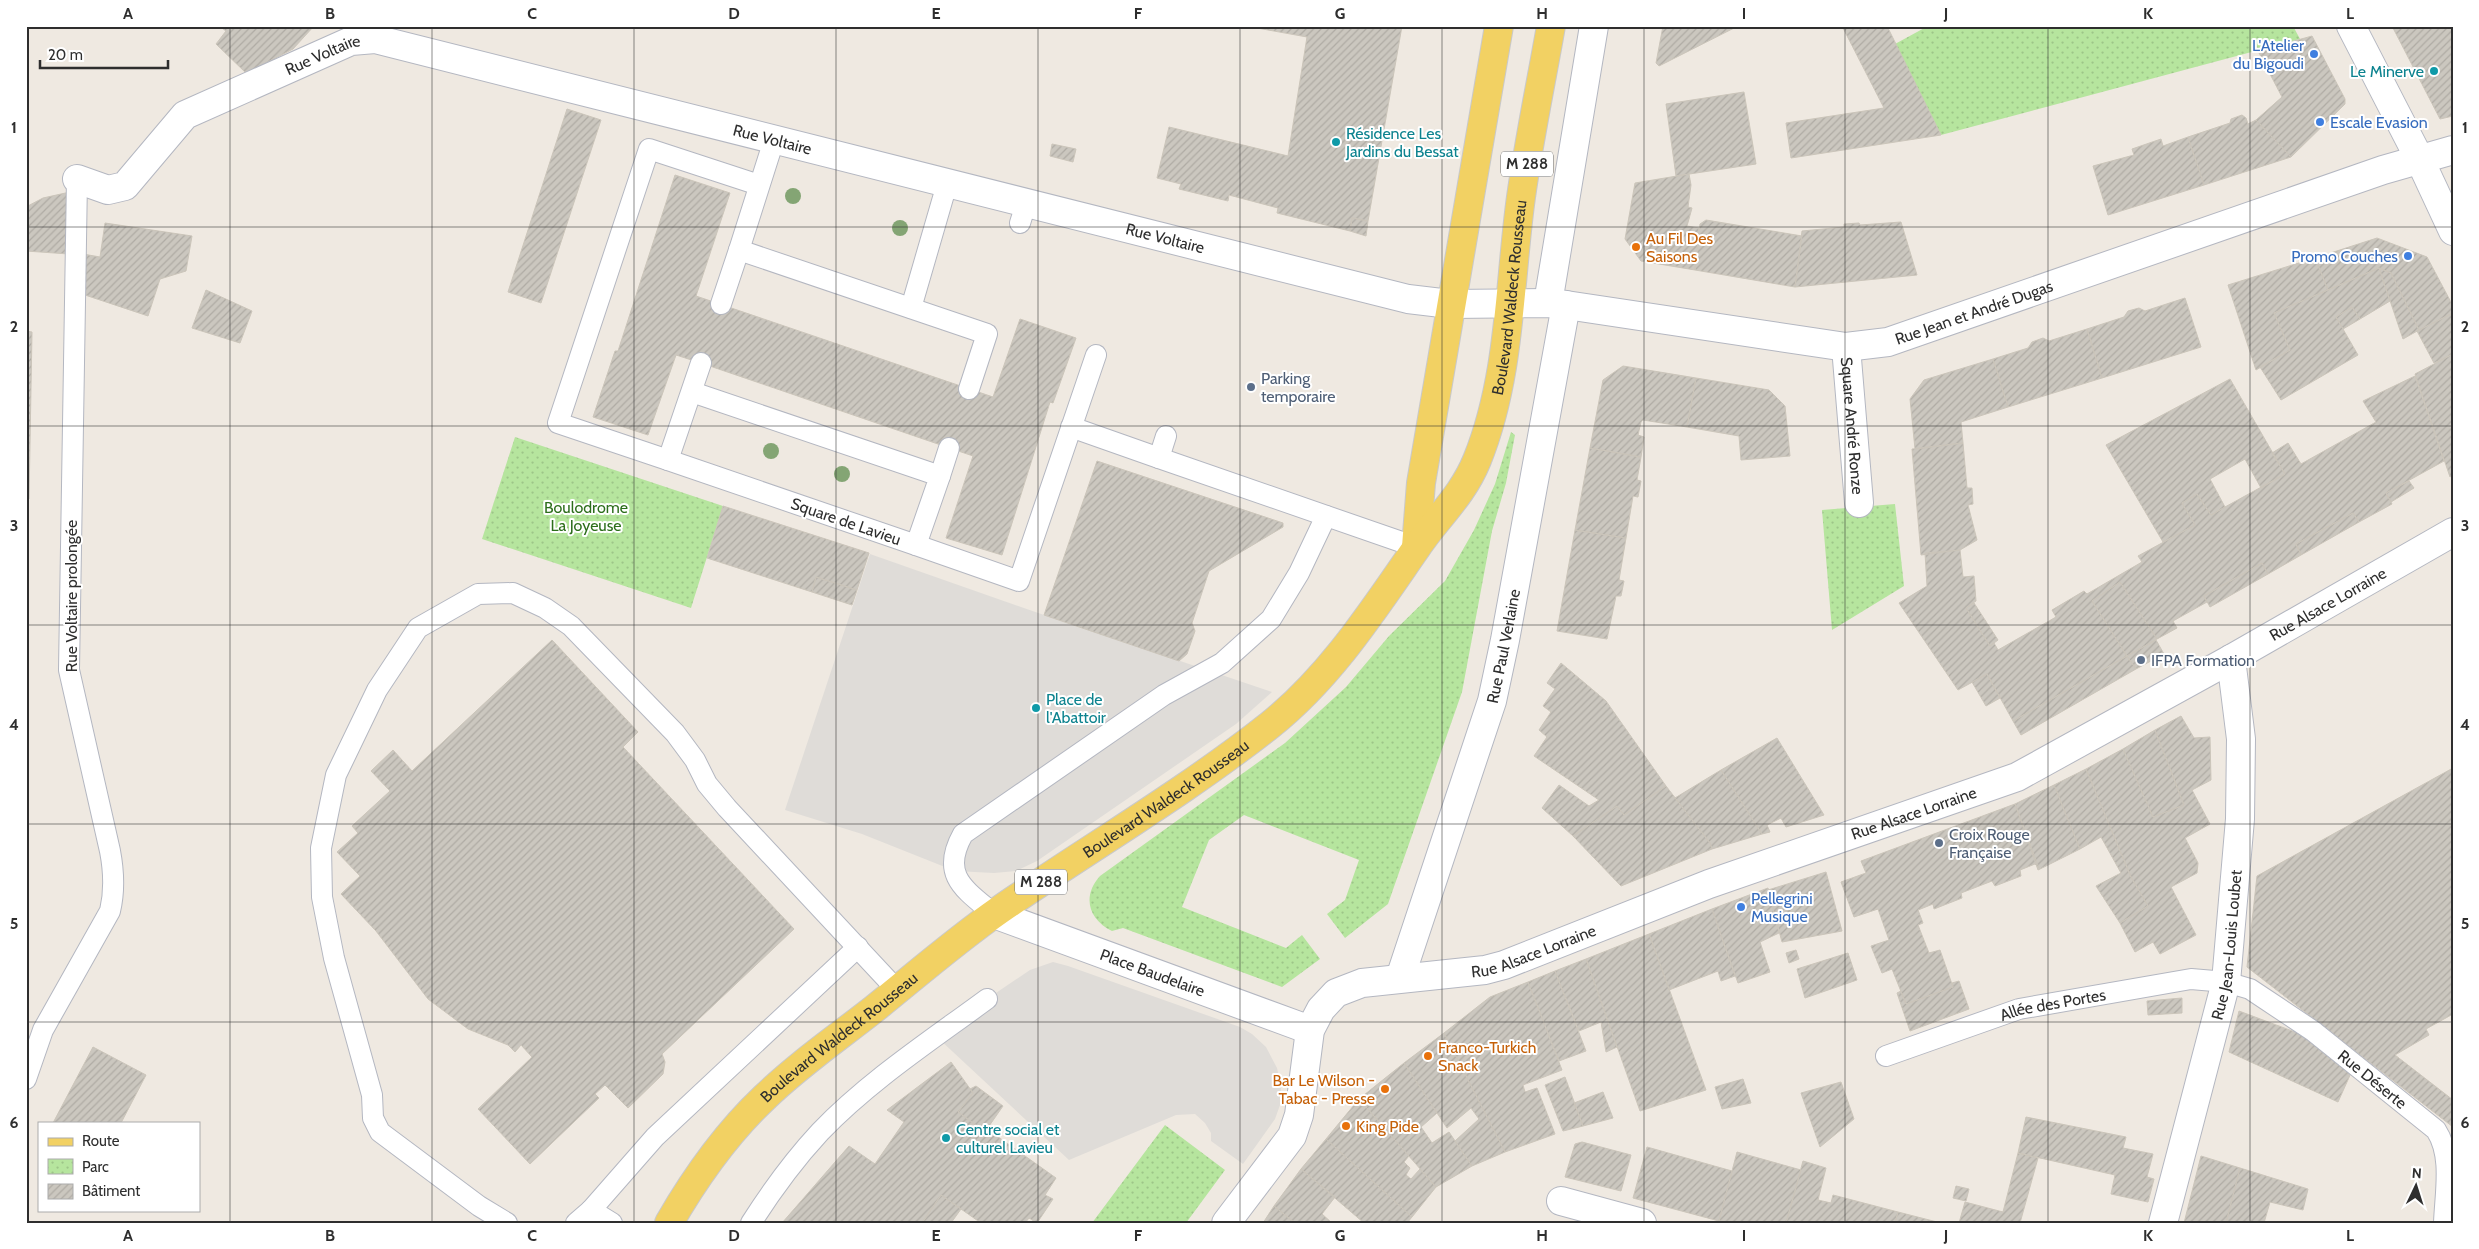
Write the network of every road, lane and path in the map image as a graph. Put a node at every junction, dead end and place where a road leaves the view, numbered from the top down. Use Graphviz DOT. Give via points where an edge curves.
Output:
graph roads {
  1 [pos="1499,26"];
  2 [pos="1551,26"];
  3 [pos="1594,26"];
  4 [pos="2351,26"];
  5 [pos="774,140"];
  6 [pos="2453,150"];
  7 [pos="2419,158"];
  8 [pos="77,178"];
  9 [pos="947,184"];
  10 [pos="760,185"];
  11 [pos="2453,231"];
  12 [pos="739,250"];
  13 [pos="1510,303"];
  14 [pos="721,304"];
  15 [pos="1450,304"];
  16 [pos="1557,304"];
  17 [pos="911,308"];
  18 [pos="1846,347"];
  19 [pos="1096,355"];
  20 [pos="701,364"];
  21 [pos="969,389"];
  22 [pos="692,392"];
  23 [pos="1071,427"];
  24 [pos="1166,436"];
  25 [pos="949,448"];
  26 [pos="1159,458"];
  27 [pos="668,460"];
  28 [pos="940,476"];
  29 [pos="1859,503"];
  30 [pos="1326,516"];
  31 [pos="2453,532"];
  32 [pos="916,546"];
  33 [pos="1416,547"];
  34 [pos="2232,659"];
  35 [pos="994,914"];
  36 [pos="858,948"];
  37 [pos="1400,978"];
  38 [pos="2226,982"];
  39 [pos="897,990"];
  40 [pos="987,999"];
  41 [pos="1310,1030"];
  42 [pos="1886,1056"];
  43 [pos="26,1079"];
  44 [pos="1562,1201"];
  45 [pos="583,1216"];
  46 [pos="507,1223"];
  47 [pos="612,1223"];
  48 [pos="669,1223"];
  49 [pos="751,1223"];
  50 [pos="1226,1223"];
  51 [pos="1642,1223"];
  52 [pos="2163,1223"];
  53 [pos="2444,1223"];
  1 -- 15 [label="main road, Boulevard Waldeck Rousseau / M 288"];
  2 -- 13 [label="main road, Boulevard Waldeck Rousseau / M 288" via="1521,199"];
  3 -- 16 [label="street, Rue Paul Verlaine"];
  4 -- 7 [label="street"];
  5 -- 8 [label="street, Rue Voltaire" via="374,40 351,41 185,115 125,186 108,190"];
  5 -- 9 [label="street, Rue Voltaire"];
  5 -- 10 [label="lane"];
  6 -- 7 [label="street, Rue Jean et André Dugas"];
  7 -- 11 [label="street"];
  7 -- 18 [label="street, Rue Jean et André Dugas" via="1888,342"];
  8 -- 43 [label="lane, Rue Voltaire prolongée" via="69,670 110,851 114,893 110,911 43,1030"];
  9 -- 15 [label="street, Rue Voltaire" via="1023,214 1408,299"];
  9 -- 17 [label="lane"];
  10 -- 12 [label="lane"];
  10 -- 27 [label="lane, Square de Lavieu" via="649,149 558,423"];
  12 -- 14 [label="lane"];
  12 -- 17 [label="lane"];
  13 -- 15 [label="street, Rue Voltaire"];
  13 -- 16 [label="street, Rue Jean et André Dugas"];
  13 -- 33 [label="main road, Boulevard Waldeck Rousseau / M 288" via="1494,413 1476,463 1455,501"];
  15 -- 33 [label="main road, Boulevard Waldeck Rousseau / M 288" via="1421,483"];
  16 -- 18 [label="street, Rue Jean et André Dugas"];
  16 -- 37 [label="street, Rue Paul Verlaine" via="1496,682"];
  17 -- 21 [label="lane" via="987,334"];
  18 -- 29 [label="street, Square André Ronze"];
  19 -- 23 [label="lane"];
  20 -- 22 [label="lane"];
  22 -- 27 [label="lane"];
  22 -- 28 [label="lane"];
  23 -- 26 [label="lane"];
  23 -- 32 [label="lane" via="1019,581"];
  24 -- 26 [label="lane"];
  25 -- 28 [label="lane, Square de Lavieu"];
  26 -- 30 [label="lane"];
  27 -- 32 [label="lane, Square de Lavieu"];
  28 -- 32 [label="lane, Square de Lavieu"];
  30 -- 33 [label="lane"];
  30 -- 35 [label="lane" via="1299,573 1271,619 1222,663 1164,695 963,834 956,846 954,874 960,885"];
  31 -- 34 [label="street, Rue Alsace Lorraine"];
  33 -- 35 [label="main road, Boulevard Waldeck Rousseau / M 288" via="1357,634 1317,682 1272,724 1176,793"];
  34 -- 37 [label="street, Rue Alsace Lorraine" via="2017,777 1709,884 1504,965 1485,970"];
  34 -- 38 [label="street, Rue Jean-Louis Loubet" via="2241,740 2240,819"];
  35 -- 39 [label="main road, Boulevard Waldeck Rousseau / M 288"];
  35 -- 41 [label="street, Place Baudelaire"];
  36 -- 39 [label="lane"];
  36 -- 45 [label="lane" via="655,1137"];
  36 -- 46 [label="lane" via="727,808 675,734 571,626 545,608 512,593 478,594 418,628 377,690 336,775 322,848 322,897 334,958 372,1096 373,1118 380,1132"];
  37 -- 41 [label="street, Rue Alsace Lorraine" via="1362,983 1336,993 1321,1009"];
  38 -- 42 [label="lane, Allée des Portes" via="2191,979 2019,1009"];
  38 -- 52 [label="street, Rue Jean-Louis Loubet"];
  38 -- 53 [label="lane, Rue Déserte" via="2250,989 2313,1031 2436,1130 2443,1140 2446,1166"];
  39 -- 48 [label="main road, Boulevard Waldeck Rousseau / M 288" via="755,1106 711,1159"];
  40 -- 49 [label="lane" via="859,1097 821,1131 788,1168"];
  41 -- 50 [label="street" via="1299,1115 1292,1136"];
  44 -- 51 [label="street"];
  45 -- 47 [label="lane"];
}
